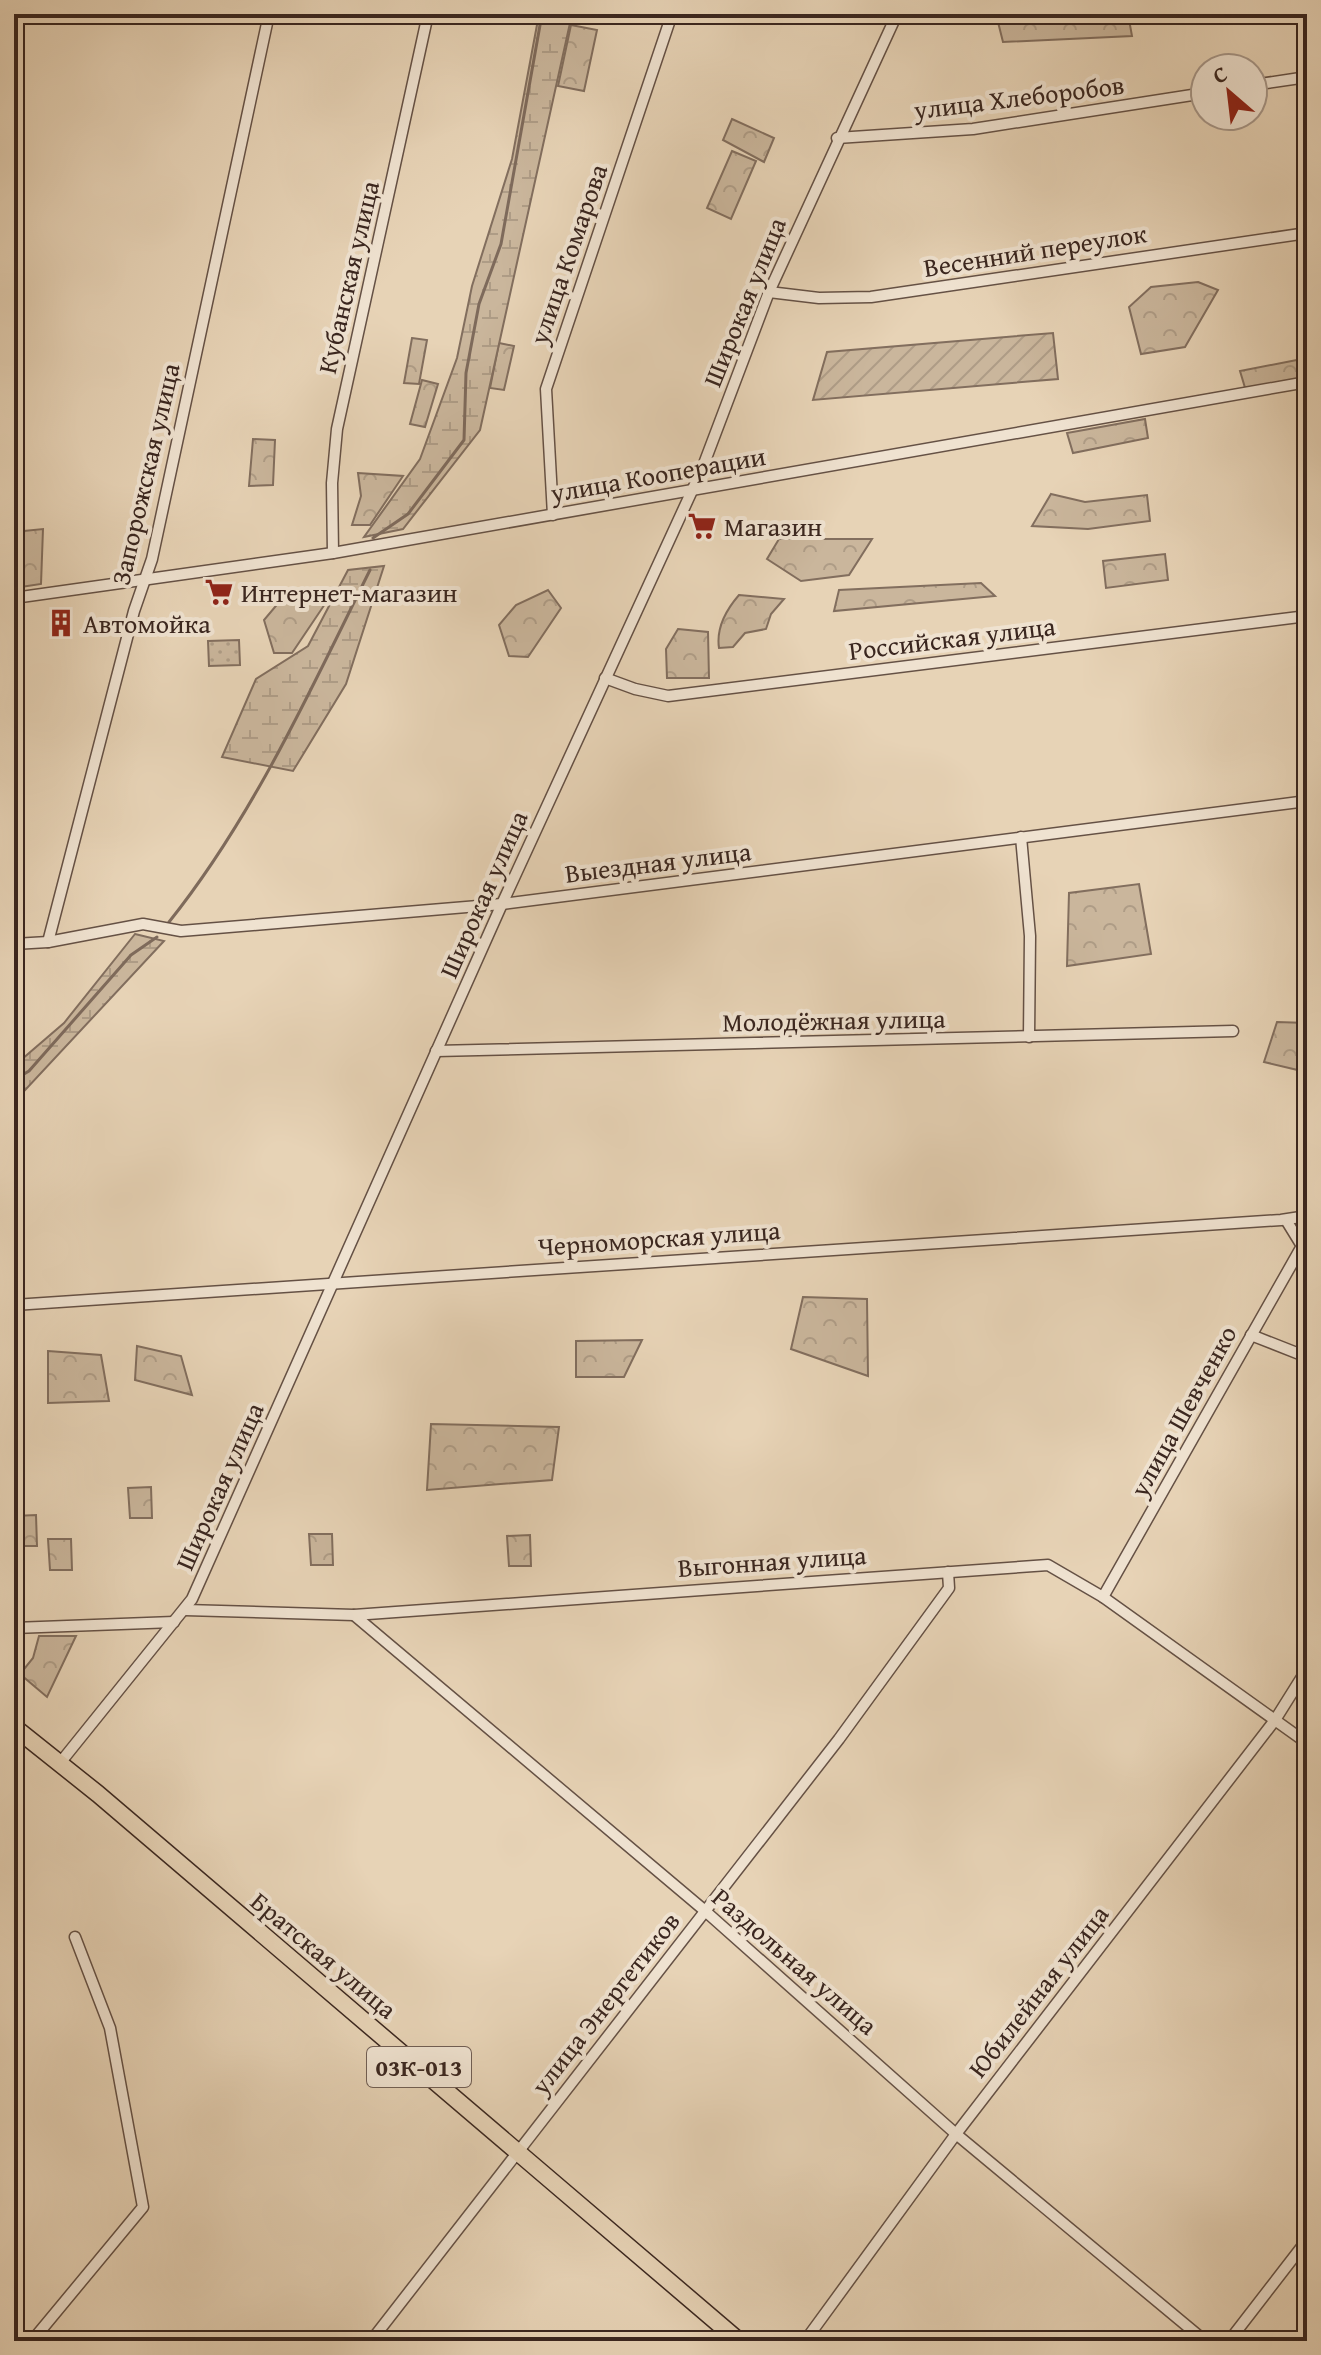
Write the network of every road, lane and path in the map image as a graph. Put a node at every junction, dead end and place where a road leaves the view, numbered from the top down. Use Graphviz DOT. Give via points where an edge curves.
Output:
graph roads {
  1 [pos="269,14"];
  2 [pos="428,14"];
  3 [pos="672,14"];
  4 [pos="897,14"];
  5 [pos="1307,77"];
  6 [pos="1269,83"];
  7 [pos="1189,95"];
  8 [pos="837,138"];
  9 [pos="1307,233"];
  10 [pos="769,292"];
  11 [pos="1307,382"];
  12 [pos="691,491"];
  13 [pos="553,515"];
  14 [pos="333,553"];
  15 [pos="144,579"];
  16 [pos="14,598"];
  17 [pos="1307,616"];
  18 [pos="605,678"];
  19 [pos="1307,801"];
  20 [pos="1021,837"];
  21 [pos="502,904"];
  22 [pos="48,942"];
  23 [pos="14,944"];
  24 [pos="1233,1031"];
  25 [pos="1029,1037"];
  26 [pos="436,1051"];
  27 [pos="1307,1216"];
  28 [pos="1286,1220"];
  29 [pos="1307,1229"];
  30 [pos="1302,1246"];
  31 [pos="336,1281"];
  32 [pos="14,1305"];
  33 [pos="1251,1335"];
  34 [pos="1307,1357"];
  35 [pos="948,1572"];
  36 [pos="1103,1597"];
  37 [pos="185,1610"];
  38 [pos="354,1615"];
  39 [pos="174,1622"];
  40 [pos="14,1628"];
  41 [pos="1307,1669"];
  42 [pos="1275,1720"];
  43 [pos="14,1727"];
  44 [pos="1307,1743"];
  45 [pos="60,1763"];
  46 [pos="704,1910"];
  47 [pos="75,1937"];
  48 [pos="956,2134"];
  49 [pos="518,2152"];
  50 [pos="1307,2240"];
  51 [pos="32,2341"];
  52 [pos="371,2341"];
  53 [pos="739,2341"];
  54 [pos="805,2341"];
  55 [pos="1205,2341"];
  56 [pos="1229,2341"];
  1 -- 15 [label="street, Запорожская улица"];
  2 -- 14 [label="street, Кубанская улица" via="337,429"];
  3 -- 13 [label="street, улица Комарова" via="546,389"];
  4 -- 8 [label="street, Широкая улица"];
  5 -- 6 [label="street"];
  7 -- 8 [label="street, улица Хлеборобов" via="973,129"];
  8 -- 10 [label="street, Широкая улица"];
  9 -- 10 [label="street, Весенний переулок" via="871,297"];
  10 -- 12 [label="street, Широкая улица"];
  11 -- 12 [label="street, улица Кооперации"];
  12 -- 13 [label="street, улица Кооперации"];
  12 -- 18 [label="street, Широкая улица"];
  13 -- 14 [label="street, улица Кооперации"];
  14 -- 15 [label="street, улица Кооперации"];
  15 -- 16 [label="street, улица Кооперации"];
  15 -- 22 [label="street, Запорожская улица"];
  17 -- 18 [label="street, Российская улица" via="668,696"];
  18 -- 21 [label="street, Широкая улица"];
  19 -- 20 [label="street, Выездная улица"];
  20 -- 21 [label="street, Выездная улица"];
  20 -- 25 [label="street" via="1030,936"];
  21 -- 22 [label="street, Выездная улица" via="181,931 143,924"];
  21 -- 26 [label="street, Широкая улица"];
  22 -- 23 [label="street, Выездная улица"];
  24 -- 25 [label="street, Молодёжная улица"];
  25 -- 26 [label="street, Молодёжная улица"];
  26 -- 31 [label="street, Широкая улица"];
  27 -- 28 [label="street, Черноморская улица"];
  28 -- 30 [label="street"];
  28 -- 31 [label="street, Черноморская улица"];
  29 -- 30 [label="street, улица Шевченко"];
  30 -- 33 [label="street, улица Шевченко"];
  31 -- 32 [label="street, Черноморская улица"];
  31 -- 37 [label="street, Широкая улица"];
  33 -- 34 [label="street"];
  33 -- 36 [label="street, улица Шевченко"];
  35 -- 36 [label="street, Выгонная улица" via="1048,1565"];
  35 -- 38 [label="street, Выгонная улица"];
  35 -- 46 [label="street, улица Энергетиков" via="949,1588"];
  36 -- 42 [label="street, Выгонная улица"];
  37 -- 38 [label="street, Выгонная улица"];
  37 -- 39 [label="street, Широкая улица"];
  38 -- 46 [label="street, Раздольная улица"];
  39 -- 40 [label="street"];
  39 -- 45 [label="street, Широкая улица"];
  41 -- 42 [label="street, Юбилейная улица"];
  42 -- 44 [label="street, Выгонная улица"];
  42 -- 48 [label="street, Юбилейная улица"];
  43 -- 45 [label="main road, 03К-013"];
  45 -- 49 [label="main road, Братская улица / 03К-013"];
  46 -- 48 [label="street, Раздольная улица"];
  46 -- 49 [label="street, улица Энергетиков"];
  47 -- 51 [label="street" via="110,2028 143,2207"];
  48 -- 54 [label="street, Юбилейная улица"];
  48 -- 55 [label="street, Раздольная улица"];
  49 -- 52 [label="street, улица Энергетиков"];
  49 -- 53 [label="main road, Братская улица / 03К-013"];
  50 -- 56 [label="street"];
}
